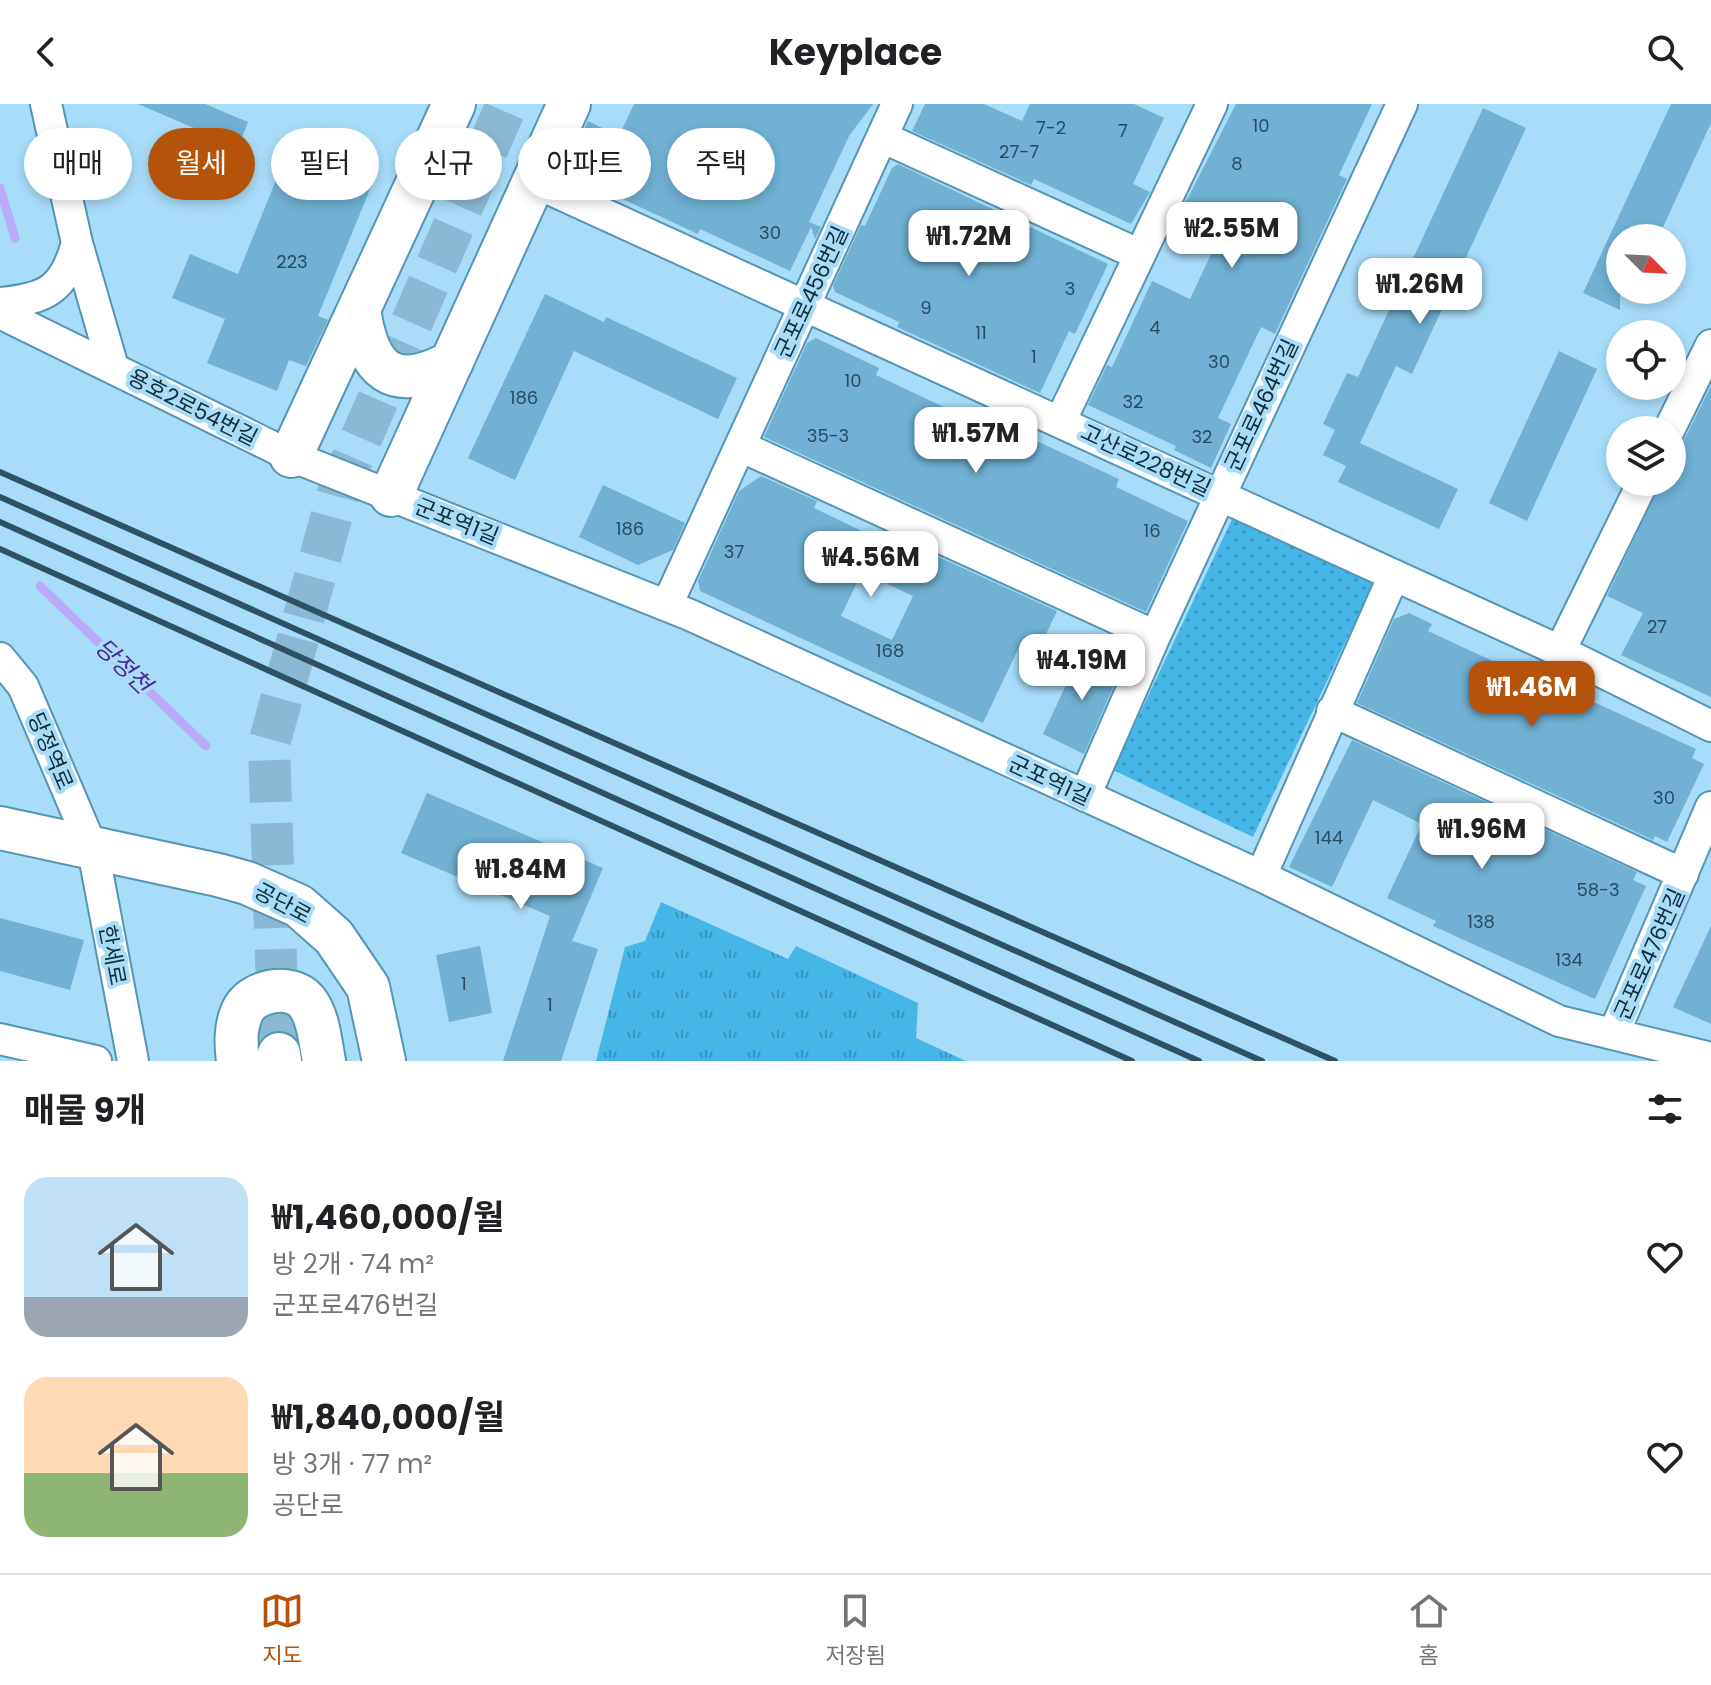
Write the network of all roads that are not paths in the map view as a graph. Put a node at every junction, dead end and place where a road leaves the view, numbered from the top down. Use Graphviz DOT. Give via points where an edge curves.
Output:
graph roads {
  1 [pos="46,104"];
  2 [pos="454,104"];
  3 [pos="569,104"];
  4 [pos="897,104"];
  5 [pos="1212,104"];
  6 [pos="1402,104"];
  7 [pos="558,128"];
  8 [pos="882,137"];
  9 [pos="526,200"];
  10 [pos="574,200"];
  11 [pos="77,243"];
  12 [pos="1140,255"];
  13 [pos="0,303"];
  14 [pos="804,305"];
  15 [pos="359,309"];
  16 [pos="0,313"];
  17 [pos="1711,345"];
  18 [pos="452,362"];
  19 [pos="113,367"];
  20 [pos="1676,416"];
  21 [pos="1061,420"];
  22 [pos="740,446"];
  23 [pos="291,456"];
  24 [pos="1220,494"];
  25 [pos="391,495"];
  26 [pos="1636,496"];
  27 [pos="1394,575"];
  28 [pos="667,605"];
  29 [pos="1155,636"];
  30 [pos="1560,651"];
  31 [pos="0,658"];
  32 [pos="1332,711"];
  33 [pos="1711,726"];
  34 [pos="1085,796"];
  35 [pos="1711,807"];
  36 [pos="0,828"];
  37 [pos="93,850"];
  38 [pos="1683,874"];
  39 [pos="1261,876"];
  40 [pos="1614,1033"];
  41 [pos="0,1039"];
  42 [pos="1711,1058"];
  43 [pos="96,1061"];
  44 [pos="133,1061"];
  45 [pos="238,1061"];
  46 [pos="324,1061"];
  47 [pos="384,1061"];
  1 -- 11 [label="street, 용호2로54번길"];
  2 -- 15 [label="street"];
  3 -- 7 [label="street"];
  4 -- 8 [label="street, 군포로456번길"];
  5 -- 12 [label="street"];
  6 -- 24 [label="street, 군포로464번길"];
  8 -- 12 [label="street"];
  8 -- 14 [label="street, 군포로456번길"];
  9 -- 18 [label="street"];
  10 -- 14 [label="street, 고산로228번길"];
  11 -- 13 [label="street" via="65,276 37,300"];
  11 -- 19 [label="street, 용호2로54번길"];
  12 -- 21 [label="street"];
  14 -- 21 [label="street, 고산로228번길"];
  14 -- 22 [label="street, 군포로456번길"];
  15 -- 18 [label="street" via="364,343 376,365 390,373 412,379"];
  15 -- 23 [label="street"];
  16 -- 19 [label="street"];
  17 -- 20 [label="street"];
  18 -- 25 [label="street"];
  19 -- 23 [label="street, 용호2로54번길"];
  21 -- 24 [label="street, 고산로228번길"];
  22 -- 28 [label="street, 군포로456번길"];
  22 -- 29 [label="street"];
  23 -- 25 [label="street, 용호2로54번길"];
  24 -- 27 [label="street, 고산로228번길"];
  24 -- 29 [label="street, 군포로464번길"];
  25 -- 28 [label="street, 군포역1길"];
  26 -- 30 [label="street"];
  27 -- 30 [label="street, 고산로228번길"];
  27 -- 32 [label="street"];
  28 -- 34 [label="street, 군포역1길"];
  29 -- 34 [label="street, 군포로464번길"];
  30 -- 33 [label="street, 고산로228번길"];
  31 -- 37 [label="street, 당정역로" via="23,686"];
  32 -- 38 [label="street, 군포로476번길"];
  32 -- 39 [label="street"];
  34 -- 39 [label="street, 군포역1길"];
  35 -- 38 [label="street, 군포로476번길"];
  36 -- 37 [label="street, 공단로"];
  37 -- 44 [label="street, 한세로"];
  37 -- 47 [label="street, 공단로" via="247,883 299,906 334,937 368,987"];
  38 -- 40 [label="street, 군포로476번길"];
  39 -- 40 [label="street, 군포역1길" via="1559,1021"];
  40 -- 42 [label="street, 군포역1길"];
  41 -- 43 [label="street"];
  45 -- 46 [label="street" via="235,1036 242,1009 275,990 306,1001"];
}
